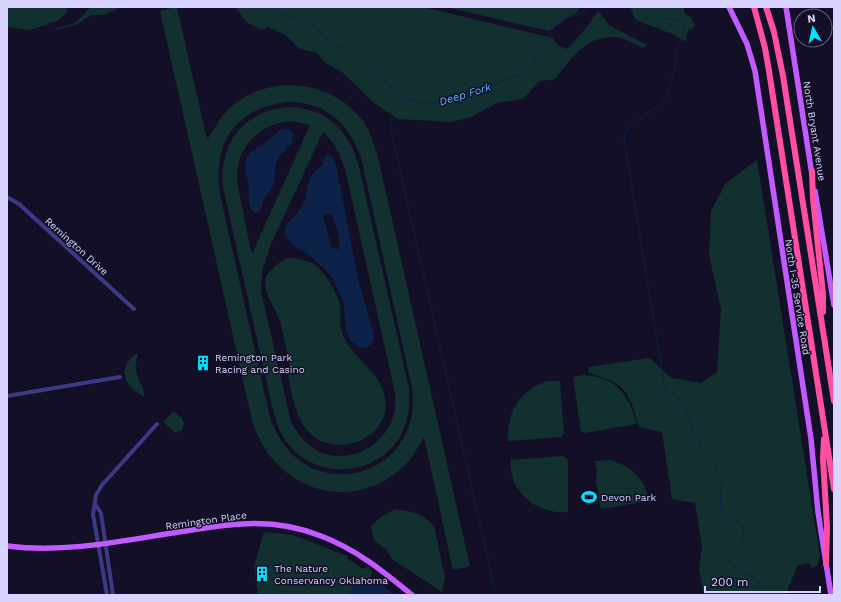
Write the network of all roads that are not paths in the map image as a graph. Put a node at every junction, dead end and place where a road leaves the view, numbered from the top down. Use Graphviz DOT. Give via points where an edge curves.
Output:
graph roads {
  1 [pos="729,7"];
  2 [pos="754,7"];
  3 [pos="766,7"];
  4 [pos="786,7"];
  5 [pos="812,171"];
  6 [pos="7,197"];
  7 [pos="834,305"];
  8 [pos="134,309"];
  9 [pos="823,330"];
  10 [pos="120,377"];
  11 [pos="7,396"];
  12 [pos="834,401"];
  13 [pos="157,424"];
  14 [pos="824,426"];
  15 [pos="834,489"];
  16 [pos="95,504"];
  17 [pos="106,544"];
  18 [pos="99,545"];
  19 [pos="7,546"];
  20 [pos="826,564"];
  21 [pos="107,595"];
  22 [pos="113,595"];
  23 [pos="412,595"];
  24 [pos="831,595"];
  1 -- 20 [label="main road, North I-35 Service Road" via="747,44 755,71"];
  2 -- 14 [label="highway" via="769,71"];
  3 -- 9 [label="highway" via="783,76"];
  4 -- 5 [label="main road, North Bryant Avenue"];
  5 -- 7 [label="main road, North Bryant Avenue"];
  5 -- 9 [label="highway" via="812,199 823,294"];
  6 -- 8 [label="street, Remington Drive" via="19,204"];
  9 -- 12 [label="highway"];
  10 -- 11 [label="street"];
  13 -- 16 [label="street" via="102,485 97,492"];
  14 -- 15 [label="highway"];
  14 -- 20 [label="highway"];
  16 -- 17 [label="street" via="101,513"];
  16 -- 18 [label="street" via="93,514"];
  17 -- 18 [label="main road, Remington Place"];
  17 -- 22 [label="street"];
  17 -- 23 [label="main road, Remington Place" via="228,524 282,525 320,535 347,547"];
  18 -- 19 [label="main road, Remington Place" via="48,549"];
  18 -- 21 [label="street"];
  20 -- 24 [label="main road, North I-35 Service Road"];
}
